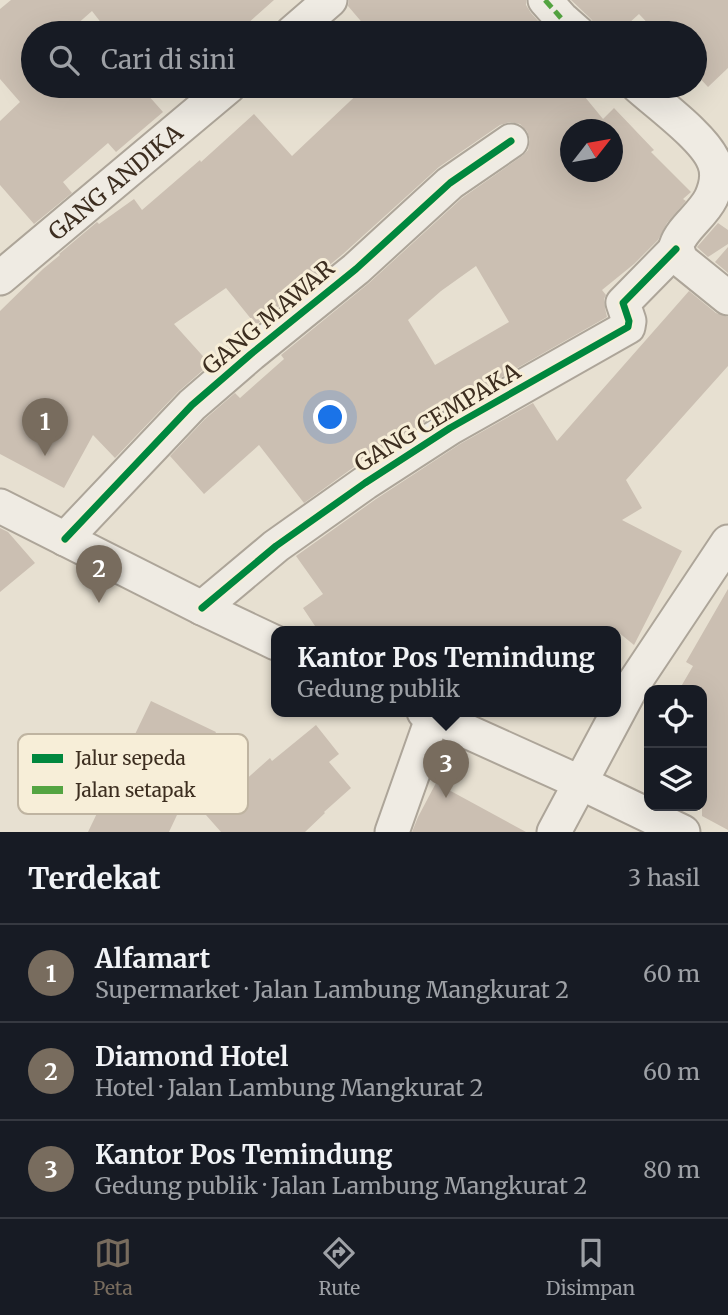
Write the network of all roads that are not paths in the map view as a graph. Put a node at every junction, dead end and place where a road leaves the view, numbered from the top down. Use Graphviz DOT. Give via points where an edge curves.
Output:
graph roads {
  1 [pos="330,0"];
  2 [pos="306,21"];
  3 [pos="215,98"];
  4 [pos="651,98"];
  5 [pos="511,141"];
  6 [pos="676,249"];
  7 [pos="0,278"];
  8 [pos="728,298"];
  9 [pos="0,506"];
  10 [pos="65,539"];
  11 [pos="728,542"];
  12 [pos="202,608"];
  13 [pos="271,641"];
  14 [pos="621,706"];
  15 [pos="427,717"];
  16 [pos="435,717"];
  17 [pos="615,717"];
  18 [pos="579,782"];
  19 [pos="392,832"];
  20 [pos="554,832"];
  21 [pos="683,832"];
  1 -- 2 [label="street"];
  3 -- 7 [label="street, GANG ANDIKA"];
  4 -- 6 [label="street" via="702,143 715,164 711,197"];
  5 -- 10 [label="street, GANG MAWAR" via="450,183 356,269 192,405"];
  6 -- 8 [label="street" via="681,260"];
  6 -- 12 [label="street, GANG CEMPAKA" via="623,303 628,327 450,428 365,483 276,546"];
  9 -- 10 [label="street"];
  10 -- 12 [label="street"];
  11 -- 14 [label="street"];
  12 -- 13 [label="street"];
  15 -- 19 [label="street"];
  16 -- 18 [label="street"];
  17 -- 18 [label="street"];
  18 -- 20 [label="street"];
  18 -- 21 [label="street"];
}
